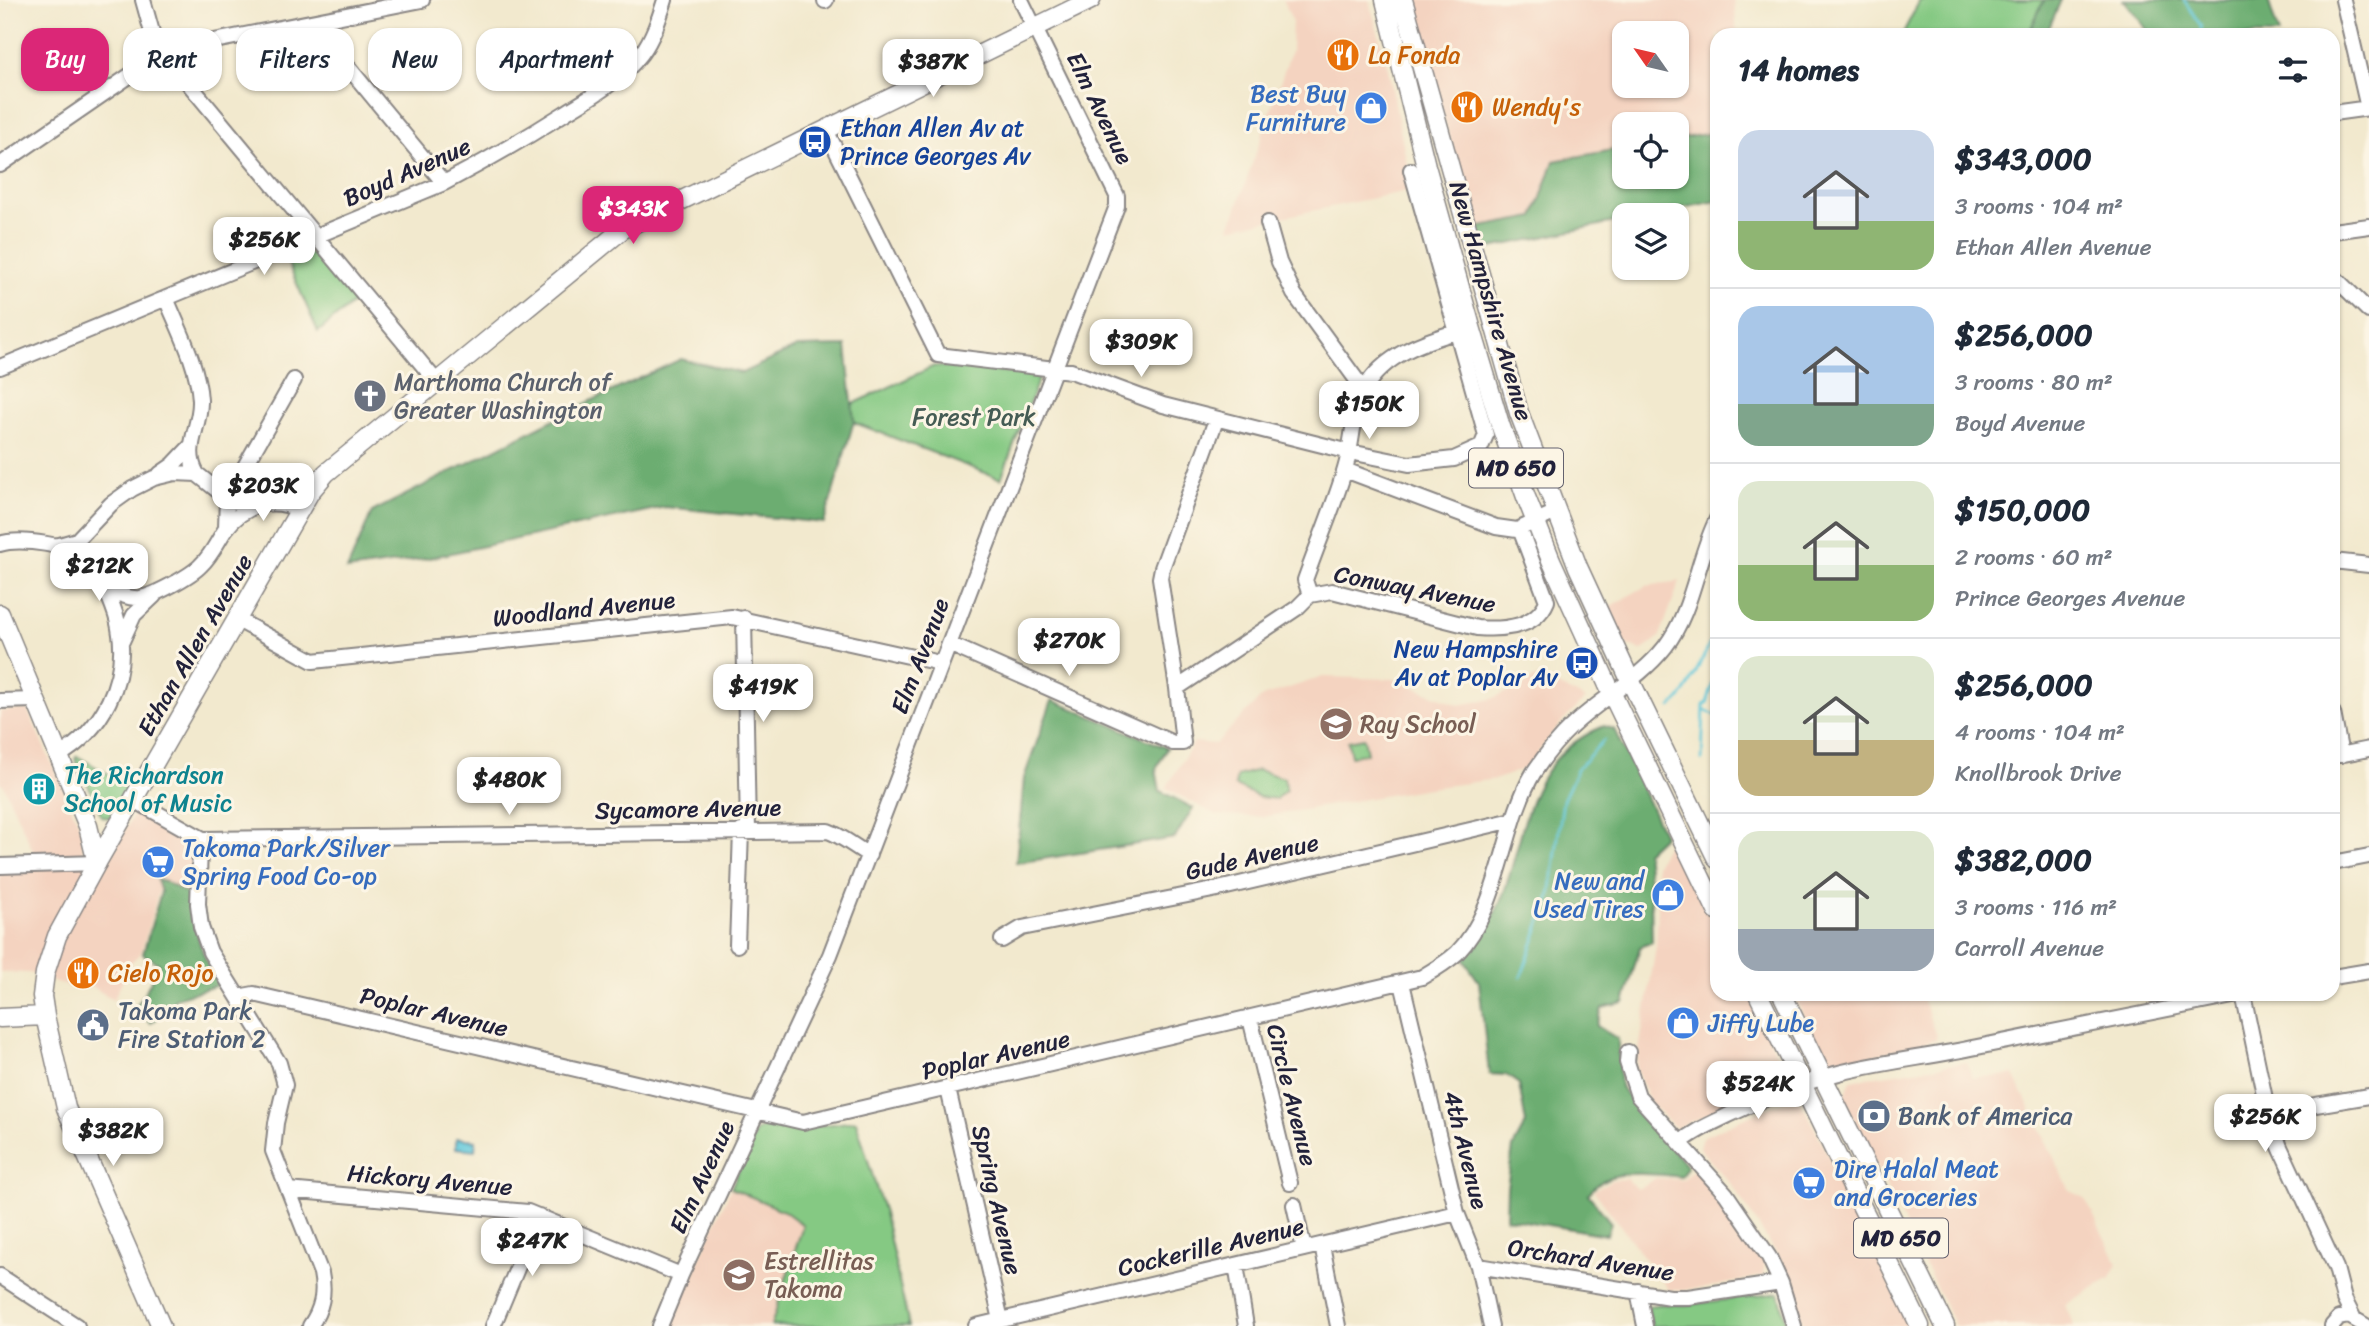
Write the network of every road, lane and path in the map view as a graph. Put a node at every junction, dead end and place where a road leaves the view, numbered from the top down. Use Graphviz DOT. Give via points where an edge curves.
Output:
graph roads {
  1 [pos="143,0"];
  2 [pos="422,0"];
  3 [pos="665,0"];
  4 [pos="1021,0"];
  5 [pos="1091,0"];
  6 [pos="1385,0"];
  7 [pos="1403,0"];
  8 [pos="2343,0"];
  9 [pos="311,22"];
  10 [pos="1035,27"];
  11 [pos="151,28"];
  12 [pos="222,40"];
  13 [pos="123,80"];
  14 [pos="194,91"];
  15 [pos="2368,108"];
  16 [pos="2340,112"];
  17 [pos="826,130"];
  18 [pos="0,165"];
  19 [pos="1411,170"];
  20 [pos="444,183"];
  21 [pos="1268,223"];
  22 [pos="2369,226"];
  23 [pos="2340,230"];
  24 [pos="316,236"];
  25 [pos="2340,283"];
  26 [pos="166,298"];
  27 [pos="2369,311"];
  28 [pos="1464,329"];
  29 [pos="0,367"];
  30 [pos="1054,368"];
  31 [pos="294,380"];
  32 [pos="436,381"];
  33 [pos="1364,390"];
  34 [pos="1216,419"];
  35 [pos="190,447"];
  36 [pos="1350,452"];
  37 [pos="1345,470"];
  38 [pos="197,474"];
  39 [pos="155,478"];
  40 [pos="224,496"];
  41 [pos="250,508"];
  42 [pos="300,510"];
  43 [pos="1556,512"];
  44 [pos="93,525"];
  45 [pos="1528,525"];
  46 [pos="226,528"];
  47 [pos="1710,534"];
  48 [pos="0,544"];
  49 [pos="56,546"];
  50 [pos="85,558"];
  51 [pos="2340,562"];
  52 [pos="2369,565"];
  53 [pos="105,587"];
  54 [pos="157,592"];
  55 [pos="1310,595"];
  56 [pos="0,614"];
  57 [pos="744,618"];
  58 [pos="238,621"];
  59 [pos="949,644"];
  60 [pos="121,645"];
  61 [pos="940,663"];
  62 [pos="1631,682"];
  63 [pos="1177,688"];
  64 [pos="1612,694"];
  65 [pos="35,700"];
  66 [pos="0,701"];
  67 [pos="2369,749"];
  68 [pos="2340,754"];
  69 [pos="58,756"];
  70 [pos="134,800"];
  71 [pos="1513,820"];
  72 [pos="744,831"];
  73 [pos="203,839"];
  74 [pos="1710,845"];
  75 [pos="869,855"];
  76 [pos="2369,856"];
  77 [pos="2340,862"];
  78 [pos="97,863"];
  79 [pos="0,866"];
  80 [pos="1710,897"];
  81 [pos="1002,940"];
  82 [pos="737,945"];
  83 [pos="2369,971"];
  84 [pos="2340,976"];
  85 [pos="1402,984"];
  86 [pos="238,997"];
  87 [pos="1761,1001"];
  88 [pos="1785,1001"];
  89 [pos="2208,1001"];
  90 [pos="2244,1001"];
  91 [pos="45,1016"];
  92 [pos="0,1018"];
  93 [pos="1250,1018"];
  94 [pos="1628,1052"];
  95 [pos="1823,1078"];
  96 [pos="1802,1084"];
  97 [pos="948,1089"];
  98 [pos="2369,1096"];
  99 [pos="758,1111"];
  100 [pos="2268,1112"];
  101 [pos="1680,1143"];
  102 [pos="1290,1183"];
  103 [pos="288,1190"];
  104 [pos="1294,1205"];
  105 [pos="1457,1213"];
  106 [pos="539,1216"];
  107 [pos="1322,1245"];
  108 [pos="1304,1249"];
  109 [pos="1236,1265"];
  110 [pos="1478,1266"];
  111 [pos="681,1275"];
  112 [pos="0,1276"];
  113 [pos="1781,1283"];
  114 [pos="1638,1291"];
  115 [pos="1037,1319"];
  116 [pos="1001,1320"];
  117 [pos="2349,1323"];
  118 [pos="77,1326"];
  119 [pos="161,1326"];
  120 [pos="310,1326"];
  121 [pos="493,1326"];
  122 [pos="660,1326"];
  123 [pos="976,1326"];
  124 [pos="1246,1326"];
  125 [pos="1338,1326"];
  126 [pos="1491,1326"];
  127 [pos="1645,1326"];
  128 [pos="1794,1326"];
  129 [pos="1920,1326"];
  130 [pos="1945,1326"];
  1 -- 11 [label="street"];
  2 -- 9 [label="street"];
  3 -- 20 [label="street, Boyd Avenue" via="642,53 615,80 505,151"];
  4 -- 10 [label="street, Elm Avenue"];
  5 -- 10 [label="main road, Ethan Allen Avenue"];
  6 -- 28 [label="main road, New Hampshire Avenue / MD 650"];
  7 -- 43 [label="main road, New Hampshire Avenue / MD 650" via="1519,413"];
  8 -- 15 [label="street"];
  9 -- 12 [label="street"];
  9 -- 20 [label="street"];
  10 -- 17 [label="main road, Ethan Allen Avenue"];
  10 -- 30 [label="street, Elm Avenue" via="1117,196"];
  13 -- 18 [label="street"];
  14 -- 24 [label="street"];
  15 -- 16 [label="street"];
  17 -- 30 [label="street" via="938,355"];
  17 -- 32 [label="main road, Ethan Allen Avenue" via="623,229"];
  19 -- 28 [label="street, New Hampshire Avenue"];
  20 -- 24 [label="street, Boyd Avenue"];
  21 -- 33 [label="street" via="1294,294"];
  22 -- 23 [label="street"];
  24 -- 26 [label="street, Boyd Avenue"];
  24 -- 32 [label="street"];
  25 -- 27 [label="street"];
  26 -- 29 [label="street, Boyd Avenue"];
  26 -- 35 [label="street" via="192,362 200,402"];
  28 -- 33 [label="street" via="1400,354"];
  28 -- 36 [label="street" via="1486,435 1481,447 1454,458 1409,464"];
  28 -- 45 [label="main road, New Hampshire Avenue / MD 650" via="1500,424"];
  30 -- 34 [label="street"];
  30 -- 59 [label="street, Elm Avenue"];
  31 -- 40 [label="street"];
  32 -- 42 [label="main road, Ethan Allen Avenue" via="326,473"];
  33 -- 36 [label="street"];
  34 -- 36 [label="street"];
  34 -- 63 [label="street" via="1161,568"];
  35 -- 38 [label="street"];
  35 -- 39 [label="street"];
  36 -- 37 [label="street"];
  37 -- 45 [label="street" via="1496,527"];
  37 -- 55 [label="street" via="1305,580"];
  38 -- 39 [label="street"];
  38 -- 40 [label="street"];
  39 -- 44 [label="street" via="111,504"];
  40 -- 41 [label="street"];
  40 -- 46 [label="street"];
  41 -- 42 [label="street" via="271,502"];
  41 -- 46 [label="street"];
  42 -- 58 [label="main road, Ethan Allen Avenue"];
  43 -- 45 [label="street"];
  43 -- 62 [label="main road, New Hampshire Avenue / MD 650"];
  44 -- 49 [label="street" via="77,540"];
  44 -- 50 [label="street" via="84,543"];
  45 -- 55 [label="street, Conway Avenue" via="1547,601 1537,616 1518,625 1477,628 1332,592"];
  45 -- 64 [label="main road, New Hampshire Avenue / MD 650"];
  46 -- 54 [label="street" via="200,568"];
  47 -- 62 [label="street, Poplar Avenue" via="1690,601 1676,630"];
  48 -- 49 [label="street" via="35,541"];
  49 -- 50 [label="street"];
  50 -- 53 [label="street"];
  51 -- 52 [label="street"];
  53 -- 54 [label="street" via="140,598"];
  53 -- 60 [label="street"];
  54 -- 60 [label="street" via="134,614"];
  55 -- 63 [label="street, Conway Avenue"];
  56 -- 65 [label="main road"];
  57 -- 58 [label="street, Woodland Avenue" via="313,661"];
  57 -- 61 [label="street, Woodland Avenue"];
  57 -- 72 [label="street"];
  58 -- 70 [label="main road, Ethan Allen Avenue"];
  59 -- 61 [label="street, Elm Avenue"];
  59 -- 63 [label="street" via="1173,743 1183,743"];
  60 -- 69 [label="street" via="118,677 108,702 92,730"];
  61 -- 75 [label="street, Elm Avenue"];
  62 -- 64 [label="street, Poplar Avenue"];
  62 -- 74 [label="main road, New Hampshire Avenue / MD 650"];
  64 -- 71 [label="street, Poplar Avenue" via="1572,726 1536,769"];
  64 -- 80 [label="main road, New Hampshire Avenue / MD 650"];
  65 -- 66 [label="street"];
  65 -- 69 [label="main road"];
  67 -- 68 [label="street"];
  69 -- 78 [label="main road" via="88,826"];
  70 -- 73 [label="street"];
  70 -- 78 [label="main road, Ethan Allen Avenue"];
  71 -- 81 [label="street, Gude Avenue" via="1218,889 1022,928"];
  71 -- 85 [label="street, Poplar Avenue" via="1491,893 1469,937 1440,967"];
  72 -- 73 [label="street, Sycamore Avenue"];
  72 -- 75 [label="street, Sycamore Avenue" via="828,831"];
  72 -- 82 [label="street"];
  73 -- 86 [label="street" via="198,904 201,928"];
  75 -- 99 [label="street, Elm Avenue" via="830,955"];
  76 -- 77 [label="street"];
  78 -- 79 [label="street"];
  78 -- 91 [label="main road, Ethan Allen Avenue" via="57,936 45,973"];
  83 -- 84 [label="street"];
  85 -- 93 [label="street, Poplar Avenue"];
  85 -- 105 [label="street, 4th Avenue"];
  86 -- 99 [label="street, Poplar Avenue" via="254,993"];
  86 -- 103 [label="street" via="284,1075 273,1151"];
  87 -- 96 [label="main road, MD 650"];
  88 -- 95 [label="main road, MD 650"];
  89 -- 95 [label="street"];
  90 -- 100 [label="street"];
  91 -- 92 [label="main road"];
  91 -- 119 [label="main road, Ethan Allen Avenue" via="66,1108"];
  93 -- 97 [label="street, Poplar Avenue"];
  93 -- 102 [label="street, Circle Avenue"];
  94 -- 101 [label="street" via="1638,1096"];
  95 -- 96 [label="street"];
  95 -- 130 [label="main road, MD 650"];
  96 -- 101 [label="street" via="1733,1113"];
  96 -- 129 [label="main road, MD 650"];
  97 -- 99 [label="street, Poplar Avenue" via="803,1122"];
  97 -- 116 [label="street, Spring Avenue"];
  98 -- 100 [label="street"];
  99 -- 111 [label="street, Elm Avenue"];
  100 -- 117 [label="street" via="2336,1268"];
  101 -- 113 [label="street" via="1726,1194"];
  103 -- 106 [label="street, Hickory Avenue"];
  103 -- 120 [label="street" via="324,1287 320,1313"];
  104 -- 108 [label="street, Circle Avenue"];
  105 -- 107 [label="street, Cockerille Avenue"];
  105 -- 110 [label="street, 4th Avenue"];
  106 -- 111 [label="street, Hickory Avenue"];
  106 -- 121 [label="street"];
  107 -- 108 [label="street, Cockerille Avenue"];
  107 -- 125 [label="street"];
  108 -- 109 [label="street, Cockerille Avenue"];
  109 -- 115 [label="street, Cockerille Avenue"];
  109 -- 124 [label="street"];
  110 -- 114 [label="street, Orchard Avenue"];
  110 -- 126 [label="street, 4th Avenue"];
  111 -- 122 [label="street, Elm Avenue"];
  112 -- 118 [label="street"];
  113 -- 114 [label="street, Orchard Avenue" via="1688,1297"];
  113 -- 128 [label="street"];
  114 -- 127 [label="street"];
  115 -- 116 [label="street, Cockerille Avenue"];
  116 -- 123 [label="street, Cockerille Avenue"];
}
